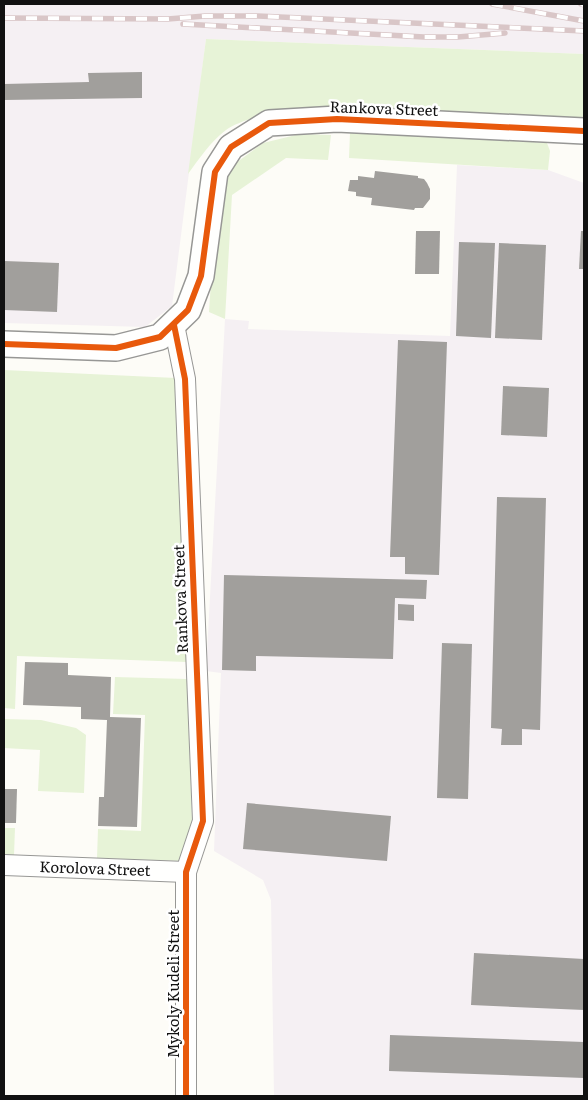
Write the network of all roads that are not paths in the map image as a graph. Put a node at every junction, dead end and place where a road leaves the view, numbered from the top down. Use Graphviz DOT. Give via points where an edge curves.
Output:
graph roads {
  1 [pos="584,131"];
  2 [pos="174,325"];
  3 [pos="4,344"];
  4 [pos="4,865"];
  5 [pos="186,872"];
  6 [pos="186,1096"];
  1 -- 2 [label="street, Rankova Street" via="337,119 269,123 231,147 215,172 201,276 188,310"];
  2 -- 3 [label="street, Rankova Street" via="160,337 116,348"];
  2 -- 5 [label="street, Rankova Street" via="185,379 203,821"];
  4 -- 5 [label="street, Korolova Street"];
  5 -- 6 [label="street, Mykoly Kudeli Street"];
}
